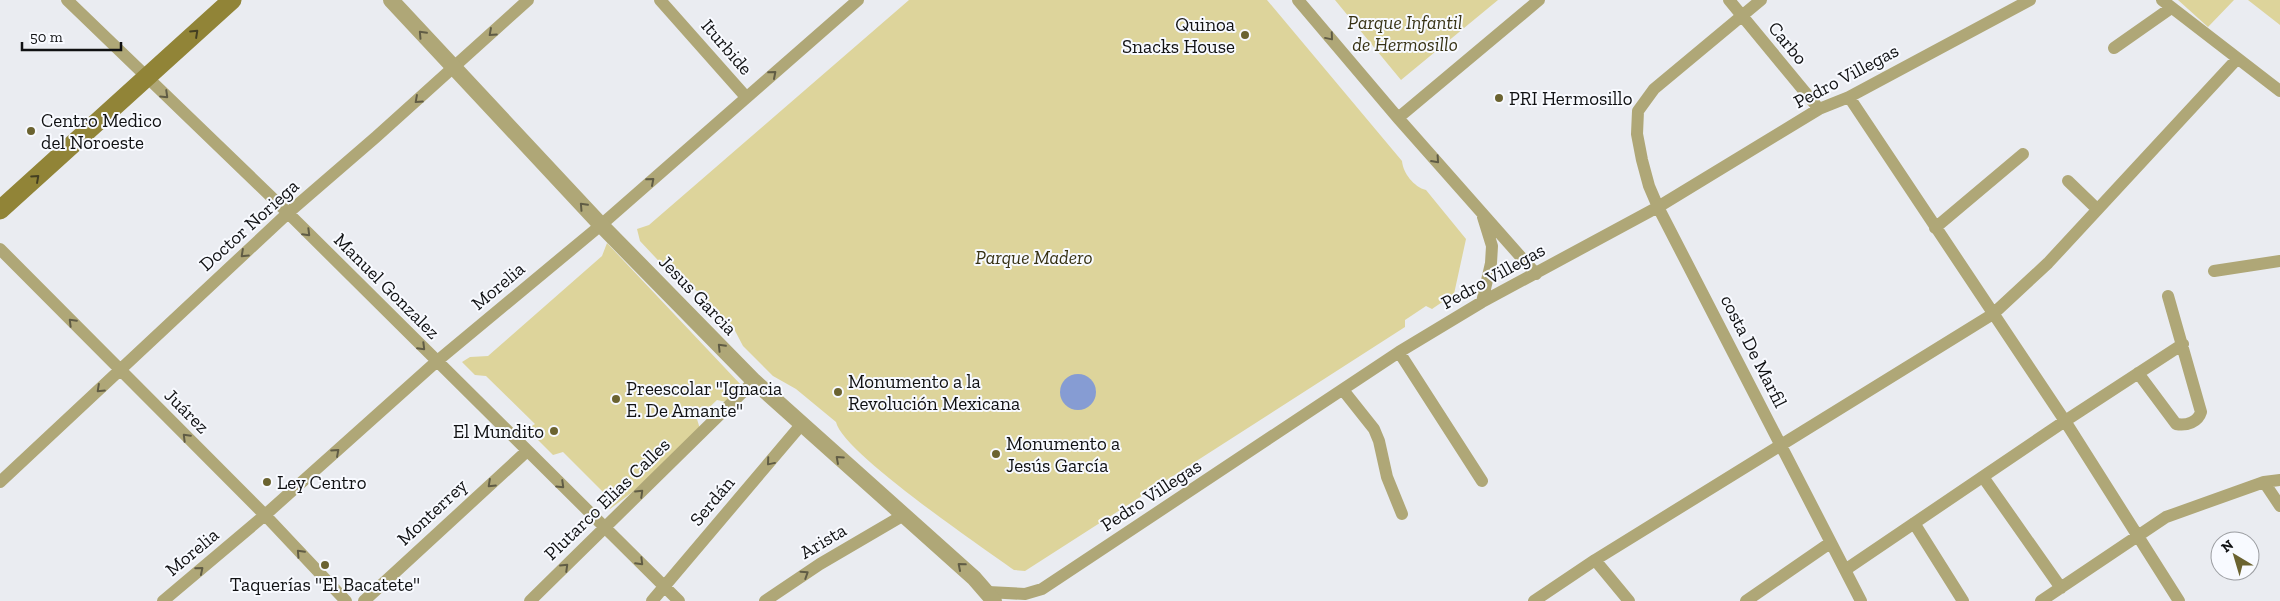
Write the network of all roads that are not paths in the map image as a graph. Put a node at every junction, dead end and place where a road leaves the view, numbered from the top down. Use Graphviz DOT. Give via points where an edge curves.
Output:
graph roads {
  1 [pos="67,0"];
  2 [pos="232,0"];
  3 [pos="390,0"];
  4 [pos="528,0"];
  5 [pos="660,0"];
  6 [pos="858,0"];
  7 [pos="1298,0"];
  8 [pos="1539,0"];
  9 [pos="1729,0"];
  10 [pos="1762,0"];
  11 [pos="2030,0"];
  12 [pos="2166,4"];
  13 [pos="1741,16"];
  14 [pos="2114,48"];
  15 [pos="2237,59"];
  16 [pos="454,67"];
  17 [pos="147,78"];
  18 [pos="2280,91"];
  19 [pos="1849,97"];
  20 [pos="746,98"];
  21 [pos="1819,109"];
  22 [pos="1398,118"];
  23 [pos="2023,154"];
  24 [pos="2068,181"];
  25 [pos="1658,206"];
  26 [pos="2097,209"];
  27 [pos="0,210"];
  28 [pos="1482,212"];
  29 [pos="288,214"];
  30 [pos="601,225"];
  31 [pos="1935,228"];
  32 [pos="0,249"];
  33 [pos="2280,261"];
  34 [pos="2214,271"];
  35 [pos="1536,274"];
  36 [pos="2168,296"];
  37 [pos="1482,302"];
  38 [pos="1993,314"];
  39 [pos="2183,344"];
  40 [pos="1398,352"];
  41 [pos="436,362"];
  42 [pos="120,370"];
  43 [pos="2138,373"];
  44 [pos="754,381"];
  45 [pos="1343,390"];
  46 [pos="2064,421"];
  47 [pos="801,425"];
  48 [pos="1781,446"];
  49 [pos="526,451"];
  50 [pos="1983,477"];
  51 [pos="2280,480"];
  52 [pos="1482,481"];
  53 [pos="0,482"];
  54 [pos="2264,482"];
  55 [pos="2280,506"];
  56 [pos="1402,514"];
  57 [pos="265,515"];
  58 [pos="902,516"];
  59 [pos="1914,524"];
  60 [pos="605,527"];
  61 [pos="2137,535"];
  62 [pos="1830,542"];
  63 [pos="1595,560"];
  64 [pos="1845,570"];
  65 [pos="665,587"];
  66 [pos="2061,588"];
  67 [pos="991,596"];
  68 [pos="163,601"];
  69 [pos="346,601"];
  70 [pos="364,601"];
  71 [pos="530,601"];
  72 [pos="652,601"];
  73 [pos="679,601"];
  74 [pos="765,601"];
  75 [pos="1534,601"];
  76 [pos="1629,601"];
  77 [pos="1746,601"];
  78 [pos="1861,601"];
  79 [pos="1963,601"];
  80 [pos="2041,601"];
  81 [pos="2179,601"];
  1 -- 17 [label="street, Manuel Gonzalez"];
  17 -- 2 [label="main road, one-way"];
  16 -- 3 [label="street, Jesus Garcia, one-way"];
  4 -- 16 [label="street, Doctor Noriega, one-way"];
  5 -- 20 [label="street, Iturbide"];
  20 -- 6 [label="street, Morelia, one-way"];
  7 -- 22 [label="street, one-way"];
  8 -- 22 [label="street"];
  9 -- 13 [label="street, Carbo"];
  10 -- 13 [label="street"];
  11 -- 19 [label="street, Pedro Villegas"];
  12 -- 14 [label="street"];
  12 -- 15 [label="street"];
  13 -- 21 [label="street, Carbo"];
  13 -- 25 [label="street, costa De Marfil" via="1654,90 1638,111 1637,134 1642,160"];
  15 -- 18 [label="street"];
  15 -- 26 [label="street"];
  16 -- 29 [label="street, Doctor Noriega, one-way"];
  30 -- 16 [label="street, Jesus Garcia, one-way"];
  27 -- 17 [label="main road, one-way"];
  17 -- 29 [label="street, Manuel Gonzalez, one-way"];
  19 -- 21 [label="street, Pedro Villegas"];
  19 -- 31 [label="street"];
  30 -- 20 [label="street, Morelia, one-way"];
  21 -- 25 [label="street, Pedro Villegas"];
  22 -- 28 [label="street, one-way"];
  23 -- 31 [label="street"];
  24 -- 26 [label="street"];
  25 -- 35 [label="street, Pedro Villegas"];
  25 -- 48 [label="street, costa De Marfil"];
  26 -- 38 [label="street" via="2048,263"];
  28 -- 35 [label="street"];
  28 -- 37 [label="street" via="1492,246"];
  29 -- 41 [label="street, Manuel Gonzalez, one-way"];
  29 -- 42 [label="street, Doctor Noriega, one-way"];
  30 -- 41 [label="street, Morelia"];
  44 -- 30 [label="street, Jesus Garcia, one-way"];
  31 -- 38 [label="street"];
  42 -- 32 [label="street, Juárez, one-way"];
  33 -- 34 [label="street"];
  35 -- 37 [label="street, Pedro Villegas"];
  36 -- 39 [label="street"];
  37 -- 40 [label="street, Pedro Villegas"];
  38 -- 46 [label="street"];
  38 -- 48 [label="street"];
  39 -- 43 [label="street"];
  39 -- 43 [label="street" via="2202,412 2195,421 2176,424"];
  40 -- 45 [label="street, Pedro Villegas"];
  40 -- 52 [label="street"];
  41 -- 49 [label="street, Manuel Gonzalez"];
  57 -- 41 [label="street, Morelia, one-way"];
  42 -- 53 [label="street, Doctor Noriega, one-way"];
  57 -- 42 [label="street, Juárez, one-way"];
  43 -- 46 [label="street"];
  44 -- 47 [label="street, Jesus Garcia"];
  60 -- 44 [label="street, Plutarco Elias Calles, one-way"];
  45 -- 56 [label="street" via="1374,428 1387,477"];
  45 -- 67 [label="street, Pedro Villegas" via="1042,589 1025,594"];
  46 -- 50 [label="street"];
  46 -- 61 [label="street"];
  58 -- 47 [label="street, Jesus Garcia, one-way"];
  47 -- 65 [label="street, Serdán, one-way"];
  48 -- 62 [label="street, costa De Marfil"];
  48 -- 63 [label="street"];
  49 -- 60 [label="street, Manuel Gonzalez, one-way"];
  49 -- 70 [label="street, Monterrey, one-way"];
  50 -- 59 [label="street"];
  50 -- 66 [label="street"];
  51 -- 54 [label="street"];
  54 -- 55 [label="street"];
  54 -- 61 [label="street" via="2166,517"];
  68 -- 57 [label="street, Morelia, one-way"];
  69 -- 57 [label="street, Juárez, one-way"];
  67 -- 58 [label="street, Jesus Garcia, one-way"];
  74 -- 58 [label="street, Arista, one-way"];
  59 -- 64 [label="street"];
  59 -- 79 [label="street"];
  60 -- 65 [label="street, Manuel Gonzalez, one-way"];
  71 -- 60 [label="street, Plutarco Elias Calles, one-way"];
  61 -- 66 [label="street"];
  61 -- 81 [label="street"];
  62 -- 64 [label="street, costa De Marfil"];
  62 -- 77 [label="street"];
  63 -- 75 [label="street"];
  63 -- 76 [label="street"];
  64 -- 78 [label="street, costa De Marfil"];
  65 -- 72 [label="street, Serdán"];
  65 -- 73 [label="street, Manuel Gonzalez"];
  66 -- 80 [label="street"];
}
